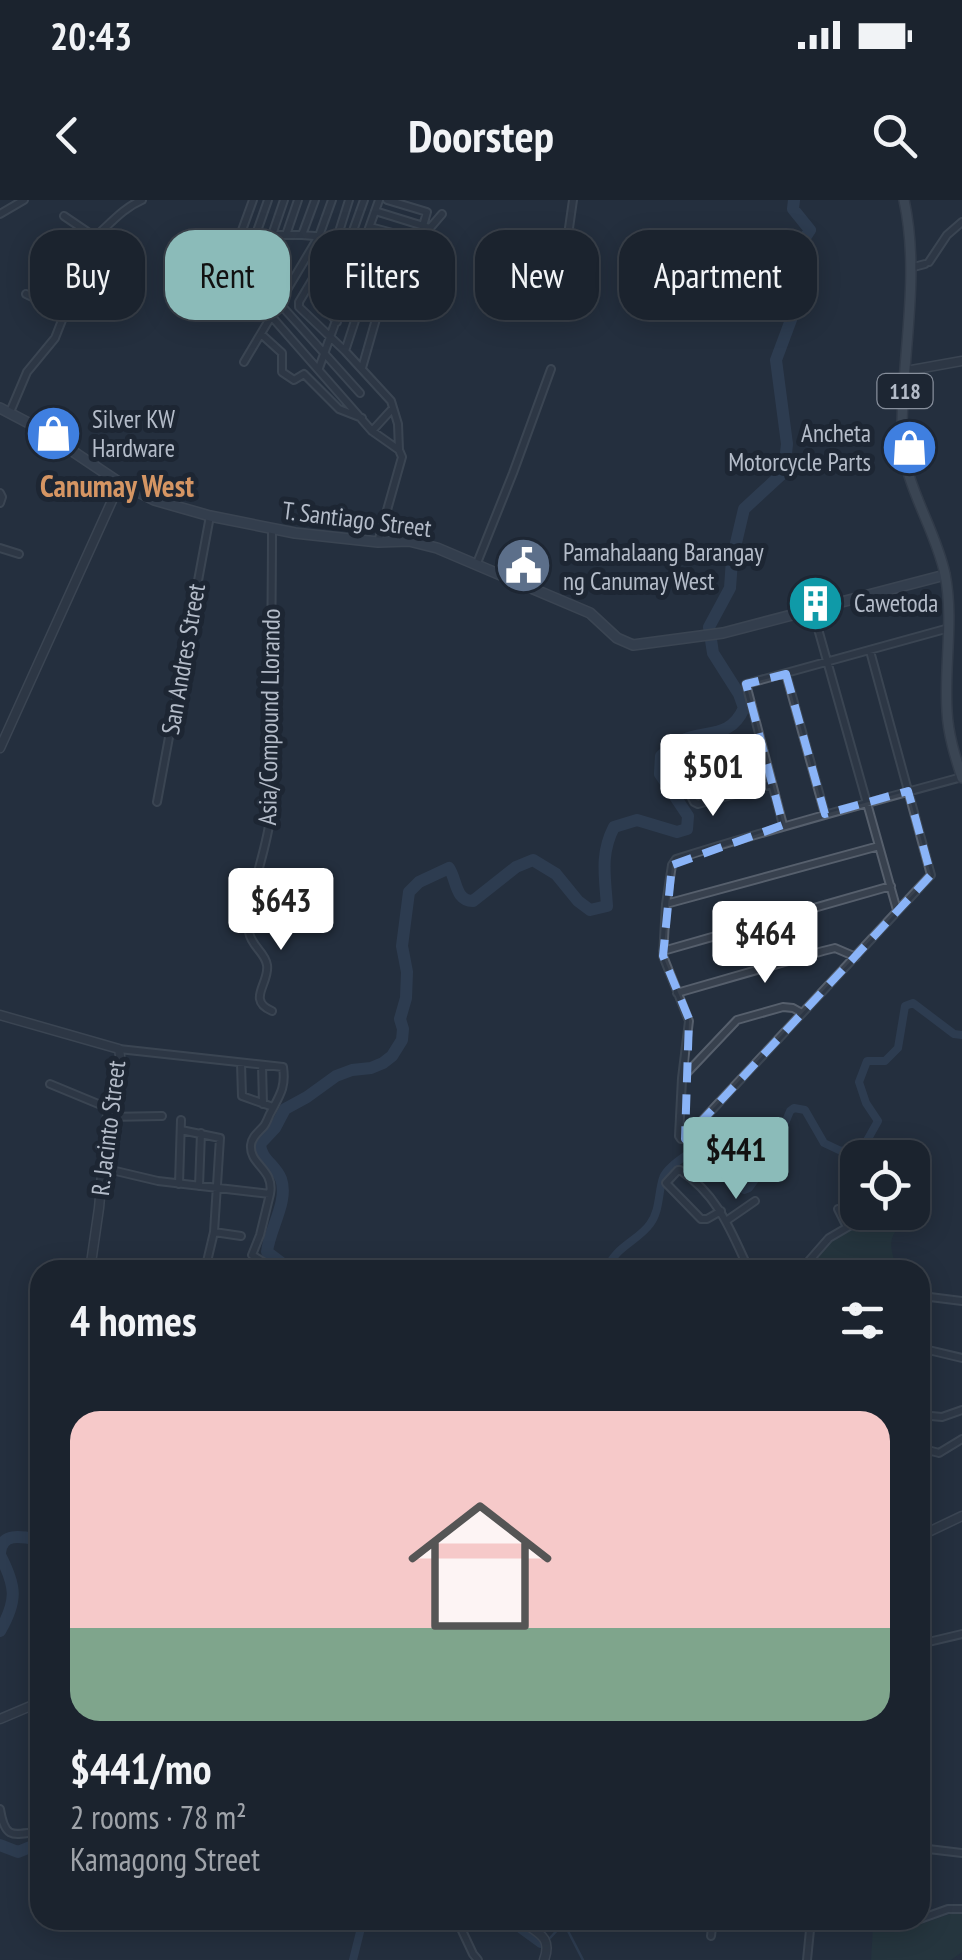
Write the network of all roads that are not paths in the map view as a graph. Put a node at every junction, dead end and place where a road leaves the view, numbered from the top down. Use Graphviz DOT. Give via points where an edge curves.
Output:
graph roads {
  1 [pos="24,200"];
  2 [pos="142,200"];
  3 [pos="252,200"];
  4 [pos="268,200"];
  5 [pos="284,200"];
  6 [pos="298,200"];
  7 [pos="315,200"];
  8 [pos="332,200"];
  9 [pos="349,200"];
  10 [pos="364,200"];
  11 [pos="379,200"];
  12 [pos="387,200"];
  13 [pos="573,200"];
  14 [pos="904,200"];
  15 [pos="375,211"];
  16 [pos="0,214"];
  17 [pos="442,214"];
  18 [pos="64,216"];
  19 [pos="962,222"];
  20 [pos="370,226"];
  21 [pos="427,227"];
  22 [pos="86,230"];
  23 [pos="104,230"];
  24 [pos="243,230"];
  25 [pos="257,230"];
  26 [pos="273,230"];
  27 [pos="287,230"];
  28 [pos="321,230"];
  29 [pos="340,230"];
  30 [pos="355,230"];
  31 [pos="369,230"];
  32 [pos="384,230"];
  33 [pos="425,230"];
  34 [pos="569,230"];
  35 [pos="290,234"];
  36 [pos="302,235"];
  37 [pos="310,235"];
  38 [pos="310,252"];
  39 [pos="910,268"];
  40 [pos="310,283"];
  41 [pos="290,287"];
  42 [pos="26,294"];
  43 [pos="30,296"];
  44 [pos="290,315"];
  45 [pos="310,318"];
  46 [pos="62,320"];
  47 [pos="270,320"];
  48 [pos="275,320"];
  49 [pos="312,320"];
  50 [pos="355,320"];
  51 [pos="376,320"];
  52 [pos="337,322"];
  53 [pos="261,334"];
  54 [pos="331,338"];
  55 [pos="345,351"];
  56 [pos="325,354"];
  57 [pos="962,361"];
  58 [pos="244,362"];
  59 [pos="319,368"];
  60 [pos="551,369"];
  61 [pos="362,370"];
  62 [pos="906,371"];
  63 [pos="360,393"];
  64 [pos="392,408"];
  65 [pos="5,410"];
  66 [pos="362,418"];
  67 [pos="372,431"];
  68 [pos="398,450"];
  69 [pos="120,483"];
  70 [pos="0,493"];
  71 [pos="0,503"];
  72 [pos="210,516"];
  73 [pos="272,528"];
  74 [pos="378,542"];
  75 [pos="0,548"];
  76 [pos="18,554"];
  77 [pos="477,564"];
  78 [pos="946,575"];
  79 [pos="813,610"];
  80 [pos="950,628"];
  81 [pos="870,650"];
  82 [pos="828,662"];
  83 [pos="786,674"];
  84 [pos="948,725"];
  85 [pos="962,725"];
  86 [pos="0,748"];
  87 [pos="962,777"];
  88 [pos="682,778"];
  89 [pos="772,784"];
  90 [pos="908,791"];
  91 [pos="157,802"];
  92 [pos="867,802"];
  93 [pos="824,814"];
  94 [pos="783,825"];
  95 [pos="880,846"];
  96 [pos="890,886"];
  97 [pos="666,904"];
  98 [pos="898,911"];
  99 [pos="725,915"];
  100 [pos="730,931"];
  101 [pos="664,951"];
  102 [pos="856,957"];
  103 [pos="677,992"];
  104 [pos="272,1011"];
  105 [pos="802,1013"];
  106 [pos="0,1014"];
  107 [pos="119,1049"];
  108 [pos="241,1062"];
  109 [pos="262,1065"];
  110 [pos="682,1078"];
  111 [pos="50,1084"];
  112 [pos="263,1104"];
  113 [pos="273,1108"];
  114 [pos="108,1113"];
  115 [pos="162,1116"];
  116 [pos="182,1120"];
  117 [pos="181,1130"];
  118 [pos="201,1133"];
  119 [pos="103,1168"];
  120 [pos="179,1184"];
  121 [pos="199,1186"];
  122 [pos="217,1188"];
  123 [pos="270,1194"];
  124 [pos="756,1201"];
  125 [pos="838,1209"];
  126 [pos="721,1211"];
  127 [pos="840,1213"];
  128 [pos="726,1221"];
  129 [pos="843,1230"];
  130 [pos="214,1232"];
  131 [pos="241,1236"];
  132 [pos="91,1260"];
  133 [pos="207,1260"];
  134 [pos="261,1260"];
  135 [pos="744,1260"];
  136 [pos="810,1260"];
  137 [pos="930,1297"];
  138 [pos="962,1301"];
  139 [pos="930,1350"];
  140 [pos="962,1358"];
  141 [pos="962,1410"];
  142 [pos="930,1416"];
  143 [pos="962,1439"];
  144 [pos="930,1451"];
  145 [pos="962,1516"];
  146 [pos="930,1531"];
  147 [pos="962,1634"];
  148 [pos="930,1642"];
  149 [pos="30,1706"];
  150 [pos="0,1719"];
  151 [pos="0,1809"];
  152 [pos="30,1833"];
  153 [pos="930,1849"];
  154 [pos="962,1853"];
  155 [pos="962,1909"];
  156 [pos="930,1915"];
  157 [pos="462,1930"];
  158 [pos="533,1930"];
  159 [pos="712,1930"];
  160 [pos="810,1930"];
  161 [pos="711,1936"];
  162 [pos="478,1960"];
  163 [pos="544,1960"];
  164 [pos="807,1960"];
  1 -- 16 [label="street"];
  2 -- 23 [label="street"];
  3 -- 24 [label="street"];
  4 -- 25 [label="street"];
  5 -- 26 [label="street"];
  6 -- 27 [label="street"];
  7 -- 36 [label="street"];
  8 -- 28 [label="street"];
  9 -- 29 [label="street"];
  10 -- 30 [label="street"];
  11 -- 15 [label="street"];
  12 -- 21 [label="street" via="427,212"];
  13 -- 34 [label="street"];
  14 -- 39 [label="main road, 118"];
  15 -- 20 [label="street"];
  15 -- 21 [label="street"];
  17 -- 21 [label="street"];
  18 -- 22 [label="street"];
  19 -- 39 [label="street" via="927,263"];
  20 -- 31 [label="street"];
  20 -- 32 [label="street"];
  21 -- 33 [label="street"];
  35 -- 36 [label="street"];
  36 -- 37 [label="street"];
  38 -- 41 [label="street"];
  39 -- 62 [label="main road, 118"];
  40 -- 45 [label="street" via="299,302"];
  42 -- 43 [label="street"];
  44 -- 56 [label="street"];
  46 -- 65 [label="street"];
  47 -- 53 [label="street"];
  48 -- 59 [label="street"];
  49 -- 54 [label="street"];
  50 -- 55 [label="street"];
  51 -- 61 [label="street"];
  52 -- 54 [label="street"];
  53 -- 58 [label="street"];
  53 -- 66 [label="street" via="282,353 282,372 294,380 304,374 339,409"];
  54 -- 55 [label="street"];
  54 -- 56 [label="street"];
  55 -- 61 [label="street"];
  56 -- 59 [label="street"];
  56 -- 63 [label="street"];
  57 -- 62 [label="street"];
  59 -- 66 [label="street"];
  60 -- 77 [label="street"];
  61 -- 64 [label="street"];
  62 -- 78 [label="main road, 118" via="902,438"];
  64 -- 67 [label="street"];
  64 -- 68 [label="street"];
  65 -- 69 [label="main road, T. Santiago Street"];
  66 -- 67 [label="street"];
  67 -- 68 [label="street"];
  68 -- 74 [label="street" via="402,458"];
  69 -- 72 [label="main road, T. Santiago Street"];
  69 -- 86 [label="street"];
  70 -- 71 [label="street"];
  72 -- 73 [label="main road, T. Santiago Street"];
  72 -- 91 [label="street, San Andres Street"];
  73 -- 74 [label="main road, T. Santiago Street"];
  73 -- 104 [label="street, Asia/Compound Llorando" via="270,820 249,934 267,966 260,1003"];
  74 -- 77 [label="main road, T. Santiago Street" via="427,545"];
  75 -- 76 [label="street"];
  77 -- 79 [label="main road, T. Santiago Street" via="590,613 626,644 724,633"];
  78 -- 79 [label="main road, T. Santiago Street"];
  78 -- 80 [label="main road, 118"];
  79 -- 82 [label="street"];
  80 -- 81 [label="street"];
  80 -- 84 [label="main road, 118"];
  81 -- 82 [label="street"];
  81 -- 90 [label="street"];
  82 -- 83 [label="street"];
  82 -- 92 [label="street"];
  83 -- 89 [label="street" via="746,684"];
  83 -- 93 [label="street"];
  84 -- 85 [label="street"];
  84 -- 87 [label="main road, 118"];
  87 -- 90 [label="street"];
  88 -- 89 [label="street" via="698,804"];
  89 -- 94 [label="street"];
  90 -- 92 [label="street"];
  90 -- 98 [label="street" via="931,875"];
  92 -- 93 [label="street"];
  92 -- 95 [label="street"];
  93 -- 94 [label="street"];
  94 -- 97 [label="street" via="676,859"];
  95 -- 96 [label="street"];
  95 -- 97 [label="street"];
  96 -- 98 [label="street"];
  96 -- 100 [label="street"];
  97 -- 101 [label="street"];
  98 -- 102 [label="street"];
  99 -- 100 [label="street"];
  100 -- 101 [label="street"];
  101 -- 103 [label="street"];
  102 -- 103 [label="street" via="823,950"];
  102 -- 105 [label="street"];
  103 -- 110 [label="street" via="689,1021"];
  105 -- 110 [label="street" via="783,1007 737,1020"];
  105 -- 110 [label="street" via="685,1139 679,1136"];
  106 -- 107 [label="street, R. Jacinto Street"];
  107 -- 108 [label="street"];
  107 -- 114 [label="street, R. Jacinto Street"];
  108 -- 109 [label="street"];
  108 -- 112 [label="street" via="242,1096"];
  109 -- 112 [label="street"];
  109 -- 113 [label="street" via="283,1067 284,1088"];
  111 -- 114 [label="street"];
  112 -- 113 [label="street"];
  113 -- 123 [label="street" via="250,1146 269,1176"];
  114 -- 115 [label="street"];
  114 -- 119 [label="street, R. Jacinto Street"];
  116 -- 117 [label="street"];
  117 -- 118 [label="street"];
  117 -- 120 [label="street"];
  118 -- 121 [label="street"];
  118 -- 122 [label="street" via="220,1138"];
  119 -- 120 [label="street"];
  119 -- 132 [label="street, R. Jacinto Street"];
  120 -- 121 [label="street"];
  121 -- 122 [label="street"];
  122 -- 123 [label="street"];
  122 -- 130 [label="street"];
  123 -- 134 [label="street" via="252,1254"];
  124 -- 128 [label="street"];
  125 -- 127 [label="street"];
  126 -- 126 [label="street" via="680,1170 666,1183 701,1220"];
  126 -- 128 [label="street"];
  128 -- 135 [label="street"];
  129 -- 136 [label="street"];
  130 -- 131 [label="street"];
  130 -- 133 [label="street"];
  137 -- 138 [label="street"];
  139 -- 140 [label="street"];
  141 -- 142 [label="street"];
  143 -- 144 [label="street" via="939,1453"];
  145 -- 146 [label="street"];
  147 -- 148 [label="street"];
  149 -- 150 [label="street"];
  151 -- 152 [label="street" via="8,1832"];
  153 -- 154 [label="street"];
  155 -- 156 [label="street"];
  157 -- 162 [label="street"];
  158 -- 163 [label="street" via="545,1939"];
  159 -- 161 [label="street"];
  160 -- 164 [label="street"];
}
